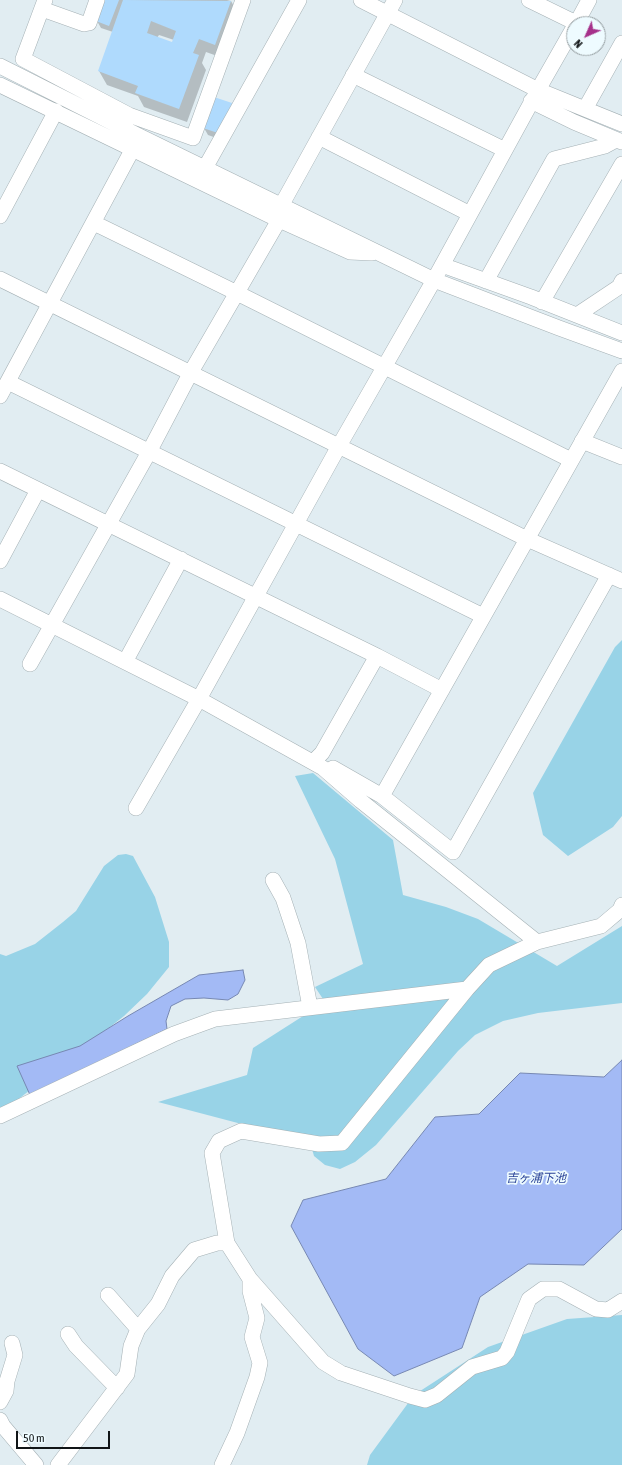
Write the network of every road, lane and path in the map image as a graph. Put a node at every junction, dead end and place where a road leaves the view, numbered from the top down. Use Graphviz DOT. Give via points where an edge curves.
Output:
graph roads {
  1 [pos="97,0"];
  2 [pos="243,0"];
  3 [pos="298,0"];
  4 [pos="361,0"];
  5 [pos="529,0"];
  6 [pos="589,0"];
  7 [pos="43,4"];
  8 [pos="392,7"];
  9 [pos="580,16"];
  10 [pos="566,20"];
  11 [pos="566,40"];
  12 [pos="622,43"];
  13 [pos="0,66"];
  14 [pos="353,76"];
  15 [pos="0,85"];
  16 [pos="534,95"];
  17 [pos="585,109"];
  18 [pos="56,111"];
  19 [pos="126,122"];
  20 [pos="622,124"];
  21 [pos="319,137"];
  22 [pos="619,141"];
  23 [pos="136,143"];
  24 [pos="505,150"];
  25 [pos="622,164"];
  26 [pos="205,168"];
  27 [pos="280,213"];
  28 [pos="470,214"];
  29 [pos="0,216"];
  30 [pos="94,223"];
  31 [pos="442,265"];
  32 [pos="0,279"];
  33 [pos="434,280"];
  34 [pos="486,281"];
  35 [pos="622,281"];
  36 [pos="238,293"];
  37 [pos="542,302"];
  38 [pos="50,303"];
  39 [pos="577,315"];
  40 [pos="622,333"];
  41 [pos="622,351"];
  42 [pos="383,367"];
  43 [pos="622,371"];
  44 [pos="191,372"];
  45 [pos="8,382"];
  46 [pos="0,396"];
  47 [pos="582,440"];
  48 [pos="339,446"];
  49 [pos="149,452"];
  50 [pos="622,457"];
  51 [pos="571,460"];
  52 [pos="0,471"];
  53 [pos="38,490"];
  54 [pos="296,523"];
  55 [pos="108,524"];
  56 [pos="527,539"];
  57 [pos="181,559"];
  58 [pos="0,561"];
  59 [pos="615,578"];
  60 [pos="256,596"];
  61 [pos="0,599"];
  62 [pos="483,616"];
  63 [pos="51,625"];
  64 [pos="377,656"];
  65 [pos="125,662"];
  66 [pos="30,664"];
  67 [pos="442,690"];
  68 [pos="199,698"];
  69 [pos="318,765"];
  70 [pos="382,796"];
  71 [pos="136,808"];
  72 [pos="274,880"];
  73 [pos="622,905"];
  74 [pos="537,942"];
  75 [pos="467,989"];
  76 [pos="310,1008"];
  77 [pos="0,1116"];
  78 [pos="227,1243"];
  79 [pos="250,1279"];
  80 [pos="108,1296"];
  81 [pos="622,1301"];
  82 [pos="138,1329"];
  83 [pos="68,1334"];
  84 [pos="12,1343"];
  85 [pos="117,1388"];
  86 [pos="0,1402"];
  87 [pos="0,1420"];
  88 [pos="36,1465"];
  89 [pos="58,1465"];
  90 [pos="222,1465"];
  1 -- 7 [label="street" via="89,23 84,24"];
  2 -- 19 [label="street" via="193,138"];
  3 -- 26 [label="street"];
  4 -- 8 [label="street"];
  5 -- 10 [label="street"];
  6 -- 9 [label="street"];
  7 -- 19 [label="street" via="23,59"];
  8 -- 14 [label="street"];
  8 -- 16 [label="street"];
  11 -- 16 [label="street"];
  12 -- 17 [label="street"];
  13 -- 19 [label="street"];
  14 -- 21 [label="street"];
  14 -- 24 [label="street"];
  15 -- 18 [label="street"];
  16 -- 17 [label="street"];
  16 -- 22 [label="street" via="574,122"];
  16 -- 24 [label="street"];
  17 -- 20 [label="street"];
  18 -- 23 [label="street"];
  18 -- 29 [label="street"];
  19 -- 23 [label="street"];
  21 -- 27 [label="street"];
  21 -- 28 [label="street"];
  22 -- 34 [label="street" via="554,159"];
  23 -- 26 [label="street"];
  23 -- 27 [label="street"];
  23 -- 30 [label="street"];
  24 -- 28 [label="street"];
  25 -- 37 [label="street"];
  26 -- 27 [label="street"];
  27 -- 33 [label="street"];
  27 -- 36 [label="street"];
  28 -- 31 [label="street"];
  30 -- 36 [label="street"];
  30 -- 38 [label="street"];
  31 -- 33 [label="street"];
  31 -- 34 [label="street"];
  32 -- 38 [label="street"];
  33 -- 41 [label="street"];
  33 -- 42 [label="street"];
  34 -- 37 [label="street"];
  35 -- 39 [label="street" via="619,287"];
  36 -- 42 [label="street"];
  36 -- 44 [label="street"];
  37 -- 39 [label="street"];
  38 -- 44 [label="street"];
  38 -- 45 [label="street"];
  39 -- 40 [label="street"];
  42 -- 48 [label="street"];
  42 -- 51 [label="street"];
  43 -- 47 [label="street"];
  44 -- 48 [label="street"];
  44 -- 49 [label="street"];
  45 -- 46 [label="street"];
  45 -- 49 [label="street"];
  47 -- 50 [label="street"];
  47 -- 51 [label="street"];
  48 -- 54 [label="street"];
  48 -- 56 [label="street"];
  49 -- 54 [label="street"];
  49 -- 55 [label="street"];
  51 -- 56 [label="street"];
  52 -- 53 [label="street"];
  53 -- 55 [label="street"];
  53 -- 58 [label="street"];
  54 -- 60 [label="street"];
  54 -- 62 [label="street"];
  55 -- 57 [label="street"];
  55 -- 63 [label="street"];
  56 -- 59 [label="street"];
  56 -- 62 [label="street"];
  57 -- 60 [label="street"];
  57 -- 65 [label="street"];
  59 -- 70 [label="street" via="452,852"];
  60 -- 64 [label="street"];
  60 -- 68 [label="street"];
  61 -- 63 [label="street"];
  62 -- 67 [label="street"];
  63 -- 65 [label="street"];
  63 -- 66 [label="street"];
  64 -- 67 [label="street"];
  64 -- 69 [label="street" via="322,753"];
  65 -- 68 [label="street"];
  67 -- 70 [label="street"];
  68 -- 69 [label="street"];
  68 -- 71 [label="street"];
  69 -- 70 [label="street" via="327,765"];
  69 -- 74 [label="street"];
  72 -- 76 [label="street" via="298,942"];
  73 -- 74 [label="street" via="620,910 601,926"];
  74 -- 75 [label="street" via="489,965"];
  75 -- 76 [label="street"];
  75 -- 78 [label="street" via="342,1143 319,1144 242,1131 219,1142 212,1153"];
  76 -- 77 [label="street" via="215,1019 174,1034"];
  78 -- 79 [label="street"];
  78 -- 82 [label="street" via="217,1242 194,1250 172,1276 158,1304"];
  79 -- 81 [label="street" via="323,1362 340,1373 425,1400 437,1395 472,1366 502,1358 507,1352 529,1299 543,1289 559,1289 596,1308 608,1310"];
  79 -- 90 [label="street" via="250,1291 257,1318 252,1337 260,1363 237,1433"];
  80 -- 82 [label="street"];
  82 -- 85 [label="street" via="131,1346 127,1374"];
  83 -- 85 [label="street" via="76,1346"];
  84 -- 86 [label="street" via="15,1355 6,1391"];
  85 -- 89 [label="street"];
  87 -- 88 [label="street" via="2,1426"];
}
